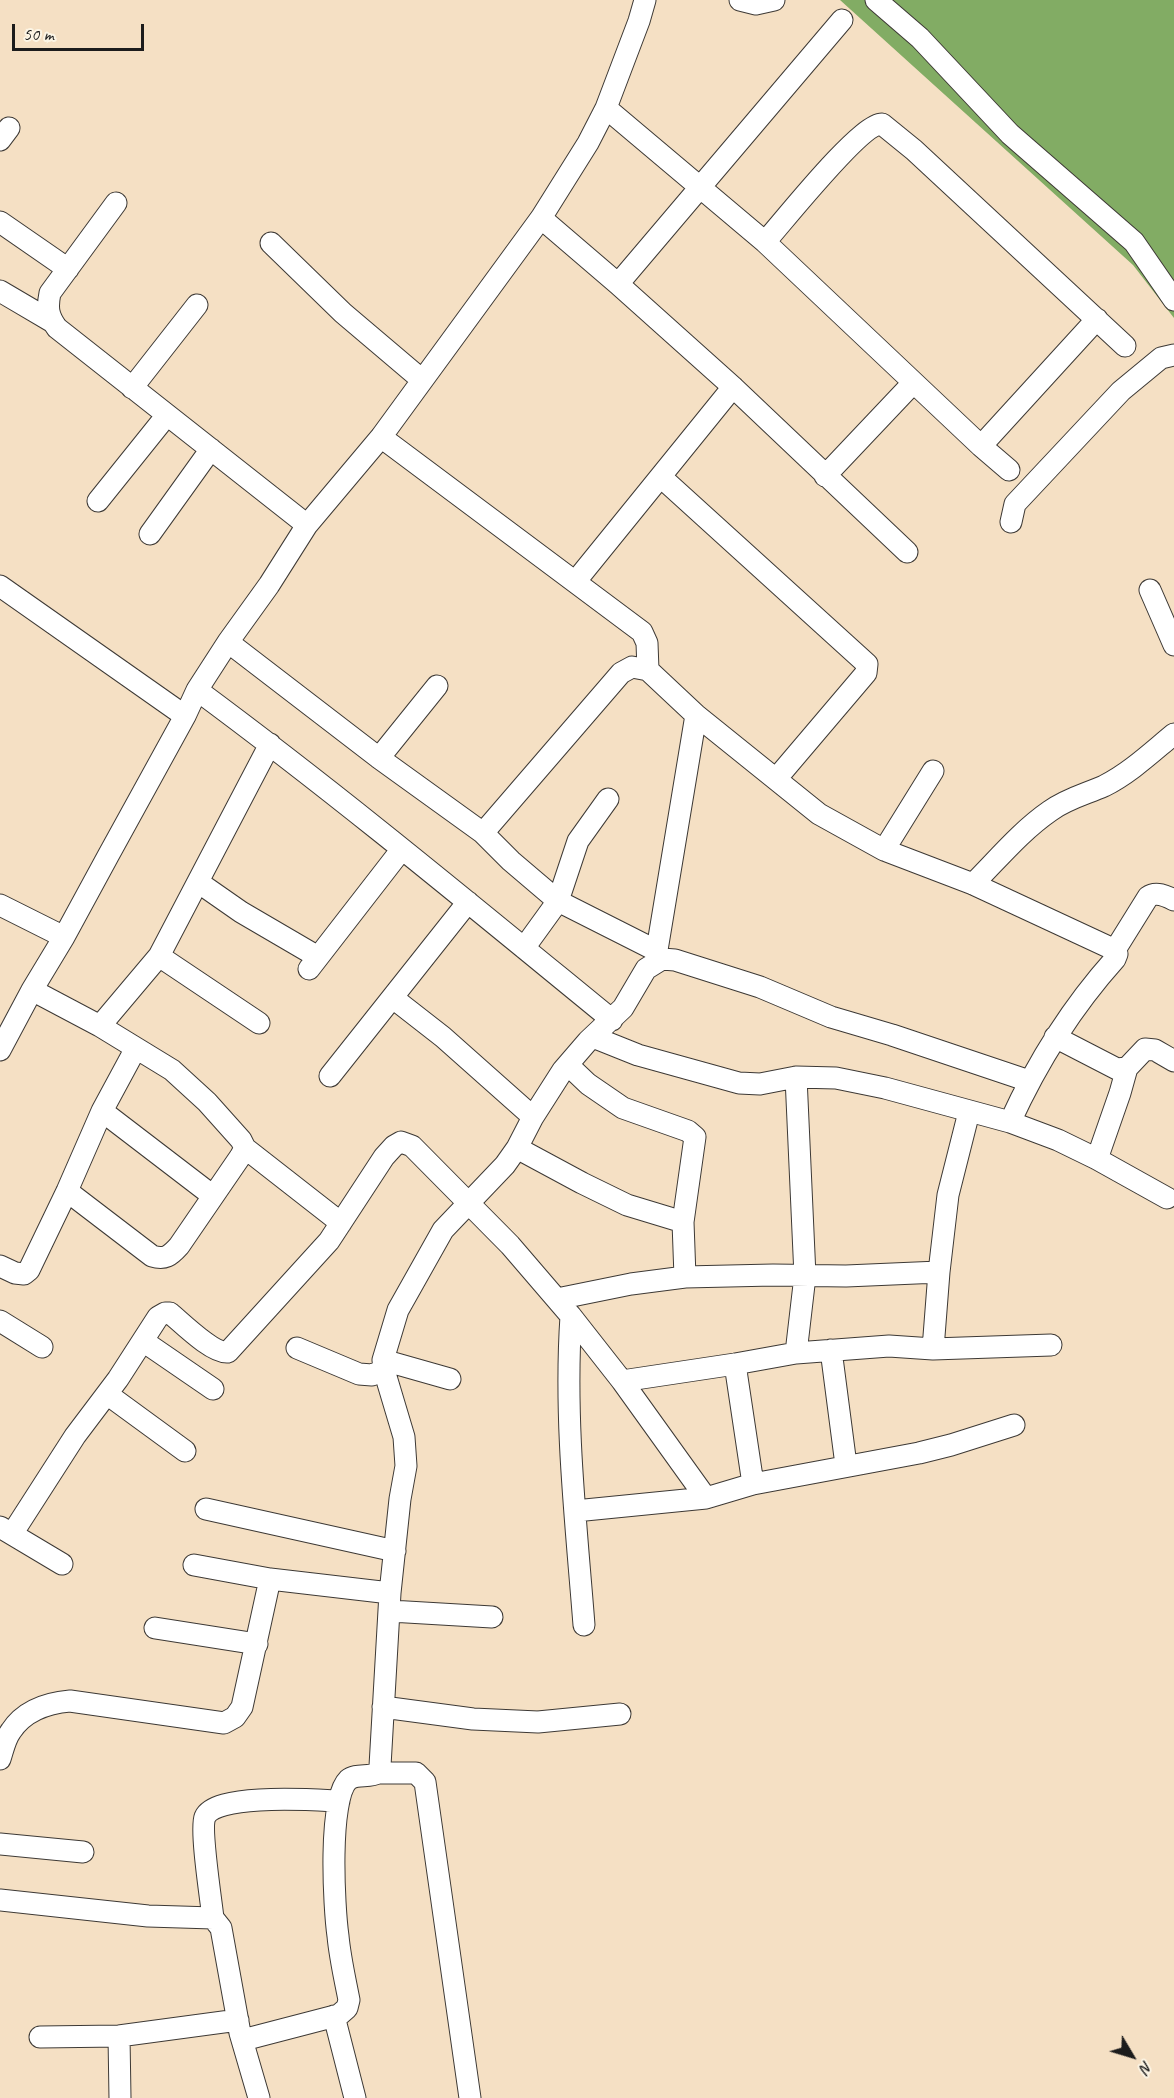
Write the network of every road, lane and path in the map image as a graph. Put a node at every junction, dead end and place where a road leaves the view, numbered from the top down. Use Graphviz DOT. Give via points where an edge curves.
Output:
graph roads {
  1 [pos="645,0"];
  2 [pos="740,0"];
  3 [pos="774,0"];
  4 [pos="876,0"];
  5 [pos="842,20"];
  6 [pos="606,108"];
  7 [pos="701,188"];
  8 [pos="116,203"];
  9 [pos="541,218"];
  10 [pos="0,222"];
  11 [pos="271,243"];
  12 [pos="765,243"];
  13 [pos="68,269"];
  14 [pos="618,284"];
  15 [pos="0,291"];
  16 [pos="1174,300"];
  17 [pos="197,305"];
  18 [pos="1097,319"];
  19 [pos="51,321"];
  20 [pos="1125,346"];
  21 [pos="1174,355"];
  22 [pos="422,380"];
  23 [pos="914,383"];
  24 [pos="733,387"];
  25 [pos="132,388"];
  26 [pos="167,415"];
  27 [pos="381,437"];
  28 [pos="981,446"];
  29 [pos="211,449"];
  30 [pos="1009,470"];
  31 [pos="825,476"];
  32 [pos="661,477"];
  33 [pos="98,501"];
  34 [pos="1011,522"];
  35 [pos="307,525"];
  36 [pos="150,534"];
  37 [pos="907,552"];
  38 [pos="575,582"];
  39 [pos="0,586"];
  40 [pos="1150,590"];
  41 [pos="228,642"];
  42 [pos="1174,645"];
  43 [pos="648,670"];
  44 [pos="436,686"];
  45 [pos="197,690"];
  46 [pos="696,715"];
  47 [pos="185,716"];
  48 [pos="1174,734"];
  49 [pos="270,744"];
  50 [pos="380,758"];
  51 [pos="933,771"];
  52 [pos="776,779"];
  53 [pos="608,799"];
  54 [pos="483,833"];
  55 [pos="402,849"];
  56 [pos="884,850"];
  57 [pos="198,882"];
  58 [pos="973,884"];
  59 [pos="1174,900"];
  60 [pos="558,901"];
  61 [pos="468,902"];
  62 [pos="0,905"];
  63 [pos="64,937"];
  64 [pos="524,948"];
  65 [pos="1115,950"];
  66 [pos="159,957"];
  67 [pos="656,957"];
  68 [pos="32,990"];
  69 [pos="393,998"];
  70 [pos="612,1020"];
  71 [pos="260,1023"];
  72 [pos="6,1025"];
  73 [pos="100,1026"];
  74 [pos="593,1037"];
  75 [pos="1056,1037"];
  76 [pos="136,1048"];
  77 [pos="0,1050"];
  78 [pos="1174,1061"];
  79 [pos="568,1065"];
  80 [pos="1127,1068"];
  81 [pos="330,1076"];
  82 [pos="796,1077"];
  83 [pos="1029,1081"];
  84 [pos="102,1111"];
  85 [pos="969,1112"];
  86 [pos="533,1118"];
  87 [pos="1010,1122"];
  88 [pos="245,1148"];
  89 [pos="518,1148"];
  90 [pos="1097,1159"];
  91 [pos="67,1191"];
  92 [pos="213,1196"];
  93 [pos="1167,1198"];
  94 [pos="468,1203"];
  95 [pos="683,1222"];
  96 [pos="341,1223"];
  97 [pos="0,1266"];
  98 [pos="939,1272"];
  99 [pos="805,1276"];
  100 [pos="684,1277"];
  101 [pos="557,1299"];
  102 [pos="571,1316"];
  103 [pos="0,1321"];
  104 [pos="143,1341"];
  105 [pos="1051,1345"];
  106 [pos="42,1347"];
  107 [pos="297,1348"];
  108 [pos="933,1349"];
  109 [pos="831,1350"];
  110 [pos="796,1353"];
  111 [pos="735,1364"];
  112 [pos="383,1365"];
  113 [pos="450,1379"];
  114 [pos="622,1381"];
  115 [pos="213,1389"];
  116 [pos="107,1394"];
  117 [pos="1014,1425"];
  118 [pos="185,1451"];
  119 [pos="846,1465"];
  120 [pos="753,1484"];
  121 [pos="706,1497"];
  122 [pos="206,1509"];
  123 [pos="575,1511"];
  124 [pos="6,1531"];
  125 [pos="395,1551"];
  126 [pos="62,1564"];
  127 [pos="194,1565"];
  128 [pos="270,1579"];
  129 [pos="390,1602"];
  130 [pos="492,1617"];
  131 [pos="584,1625"];
  132 [pos="155,1628"];
  133 [pos="257,1644"];
  134 [pos="383,1707"];
  135 [pos="620,1714"];
  136 [pos="0,1759"];
  137 [pos="378,1773"];
  138 [pos="339,1801"];
  139 [pos="0,1844"];
  140 [pos="83,1852"];
  141 [pos="0,1900"];
  142 [pos="213,1918"];
  143 [pos="334,2016"];
  144 [pos="240,2030"];
  145 [pos="119,2036"];
  146 [pos="40,2037"];
  147 [pos="120,2098"];
  148 [pos="259,2098"];
  149 [pos="355,2098"];
  150 [pos="470,2098"];
  1 -- 6 [label="street"];
  2 -- 3 [label="street" via="756,4"];
  4 -- 16 [label="street" via="920,38 1010,134 1134,242"];
  5 -- 7 [label="street"];
  6 -- 7 [label="street"];
  6 -- 9 [label="street"];
  7 -- 12 [label="street"];
  7 -- 14 [label="street"];
  8 -- 13 [label="street"];
  9 -- 14 [label="street"];
  9 -- 22 [label="street"];
  10 -- 13 [label="street"];
  11 -- 22 [label="street" via="343,313"];
  12 -- 18 [label="street" via="845,152 882,124"];
  12 -- 23 [label="street"];
  13 -- 19 [label="street" via="51,293 47,308"];
  14 -- 24 [label="street"];
  15 -- 19 [label="street"];
  17 -- 25 [label="street"];
  18 -- 20 [label="street"];
  18 -- 28 [label="street"];
  19 -- 25 [label="street"];
  21 -- 34 [label="street" via="1161,358 1121,391 1015,504"];
  22 -- 27 [label="street"];
  23 -- 28 [label="street"];
  23 -- 31 [label="street"];
  24 -- 31 [label="street"];
  24 -- 32 [label="street"];
  25 -- 26 [label="street"];
  26 -- 29 [label="street"];
  26 -- 33 [label="street"];
  27 -- 35 [label="street"];
  27 -- 38 [label="street"];
  28 -- 30 [label="street"];
  29 -- 35 [label="street"];
  29 -- 36 [label="street"];
  31 -- 37 [label="street"];
  32 -- 38 [label="street"];
  32 -- 52 [label="street" via="867,664 866,673"];
  35 -- 41 [label="street"];
  38 -- 43 [label="street" via="642,632 647,643"];
  39 -- 47 [label="street"];
  40 -- 42 [label="street"];
  41 -- 45 [label="street"];
  41 -- 50 [label="street"];
  43 -- 46 [label="street"];
  43 -- 54 [label="street" via="632,667 621,673"];
  44 -- 50 [label="street"];
  45 -- 47 [label="street"];
  45 -- 49 [label="street"];
  46 -- 52 [label="street"];
  46 -- 67 [label="street"];
  47 -- 63 [label="street"];
  48 -- 58 [label="street" via="1105,785 1052,809"];
  49 -- 55 [label="street"];
  49 -- 57 [label="street"];
  50 -- 54 [label="street"];
  51 -- 56 [label="street"];
  52 -- 56 [label="street" via="819,814"];
  53 -- 60 [label="street" via="578,841"];
  54 -- 60 [label="street"];
  55 -- 57 [label="street" via="314,963"];
  55 -- 61 [label="street"];
  56 -- 58 [label="street"];
  57 -- 66 [label="street"];
  58 -- 65 [label="street"];
  59 -- 65 [label="street" via="1158,894 1148,897"];
  60 -- 64 [label="street"];
  60 -- 67 [label="street"];
  61 -- 64 [label="street"];
  61 -- 69 [label="street"];
  62 -- 63 [label="street"];
  63 -- 68 [label="street"];
  64 -- 70 [label="street"];
  65 -- 75 [label="street" via="1115,959 1084,994"];
  66 -- 71 [label="street"];
  66 -- 73 [label="street"];
  67 -- 70 [label="street"];
  67 -- 83 [label="street" via="760,987 831,1017"];
  68 -- 72 [label="street"];
  68 -- 73 [label="street"];
  69 -- 81 [label="street"];
  69 -- 86 [label="street"];
  70 -- 74 [label="street"];
  72 -- 77 [label="street"];
  73 -- 76 [label="street"];
  74 -- 79 [label="street"];
  74 -- 82 [label="street" via="638,1055 739,1083 760,1084"];
  75 -- 80 [label="street" via="1117,1069"];
  75 -- 83 [label="street"];
  76 -- 84 [label="street"];
  76 -- 88 [label="street" via="172,1070 207,1102"];
  78 -- 80 [label="street" via="1145,1048"];
  79 -- 86 [label="street"];
  79 -- 95 [label="street" via="623,1107 695,1137"];
  80 -- 90 [label="street"];
  82 -- 85 [label="street" via="866,1083"];
  82 -- 99 [label="street"];
  83 -- 87 [label="street"];
  84 -- 91 [label="street"];
  84 -- 92 [label="street"];
  85 -- 87 [label="street"];
  85 -- 98 [label="street" via="948,1195"];
  86 -- 89 [label="street"];
  87 -- 90 [label="street"];
  88 -- 92 [label="street"];
  88 -- 96 [label="street"];
  89 -- 94 [label="street"];
  89 -- 95 [label="street" via="627,1205"];
  90 -- 93 [label="street"];
  91 -- 92 [label="street" via="152,1256 161,1258 172,1254"];
  91 -- 97 [label="street" via="29,1270 15,1273"];
  94 -- 96 [label="street" via="412,1146 402,1142 384,1157"];
  94 -- 101 [label="street"];
  94 -- 112 [label="street" via="443,1230 398,1311"];
  95 -- 100 [label="street"];
  96 -- 104 [label="street" via="228,1352 213,1348 170,1313 158,1317"];
  98 -- 99 [label="street"];
  98 -- 108 [label="street"];
  99 -- 100 [label="street"];
  99 -- 110 [label="street"];
  100 -- 101 [label="street"];
  101 -- 102 [label="street"];
  102 -- 114 [label="street"];
  102 -- 123 [label="street" via="568,1357"];
  103 -- 106 [label="street"];
  104 -- 115 [label="street"];
  104 -- 116 [label="street"];
  105 -- 108 [label="street"];
  107 -- 112 [label="street" via="359,1374 372,1375"];
  108 -- 109 [label="street" via="889,1346"];
  109 -- 110 [label="street"];
  109 -- 119 [label="street"];
  110 -- 111 [label="street"];
  111 -- 114 [label="street"];
  111 -- 120 [label="street"];
  112 -- 113 [label="street"];
  112 -- 125 [label="street" via="404,1437 406,1466"];
  114 -- 121 [label="street"];
  116 -- 118 [label="street"];
  116 -- 124 [label="street"];
  117 -- 119 [label="street" via="919,1453"];
  119 -- 120 [label="street"];
  120 -- 121 [label="street"];
  121 -- 123 [label="street"];
  122 -- 125 [label="street"];
  123 -- 131 [label="street"];
  124 -- 126 [label="street"];
  125 -- 129 [label="street"];
  127 -- 128 [label="street"];
  128 -- 129 [label="street"];
  128 -- 133 [label="street"];
  129 -- 130 [label="street"];
  129 -- 134 [label="street"];
  132 -- 133 [label="street"];
  133 -- 136 [label="street" via="242,1707 230,1721 52,1702 22,1718 9,1732"];
  134 -- 135 [label="street" via="473,1719 538,1722"];
  134 -- 137 [label="street"];
  137 -- 138 [label="street" via="350,1778"];
  137 -- 150 [label="street" via="416,1773 425,1782"];
  138 -- 142 [label="street" via="275,1799 219,1806 210,1811 203,1826"];
  138 -- 143 [label="street" via="334,1895 349,2001 347,2008"];
  139 -- 140 [label="street"];
  141 -- 142 [label="street" via="148,1916"];
  142 -- 144 [label="street" via="221,1928"];
  143 -- 144 [label="street"];
  143 -- 149 [label="street"];
  144 -- 145 [label="street"];
  144 -- 148 [label="street"];
  145 -- 146 [label="street"];
  145 -- 147 [label="street"];
}
